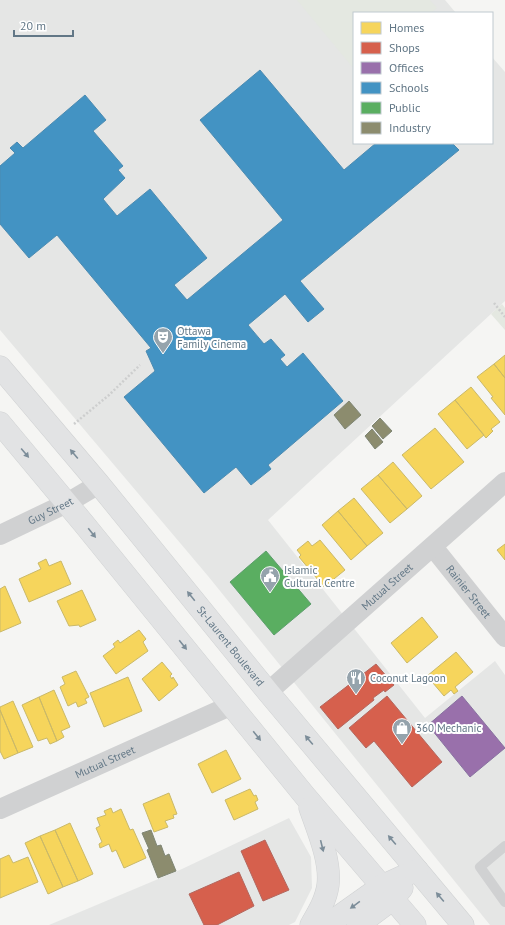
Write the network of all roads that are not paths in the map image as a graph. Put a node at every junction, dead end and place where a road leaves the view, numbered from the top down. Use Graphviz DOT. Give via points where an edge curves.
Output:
graph roads {
  1 [pos="0,367"];
  2 [pos="0,423"];
  3 [pos="505,482"];
  4 [pos="99,484"];
  5 [pos="67,503"];
  6 [pos="0,535"];
  7 [pos="432,547"];
  8 [pos="505,637"];
  9 [pos="268,692"];
  10 [pos="232,706"];
  11 [pos="305,796"];
  12 [pos="0,809"];
  13 [pos="505,846"];
  14 [pos="417,870"];
  15 [pos="388,892"];
  16 [pos="505,902"];
  17 [pos="311,925"];
  18 [pos="327,925"];
  19 [pos="358,925"];
  20 [pos="415,925"];
  21 [pos="463,925"];
  4 -- 1 [label="main road, St-Laurent Boulevard, one-way"];
  2 -- 5 [label="main road, one-way"];
  3 -- 7 [label="street, Mutual Street"];
  4 -- 5 [label="street, Guy Street"];
  9 -- 4 [label="main road, St-Laurent Boulevard, one-way"];
  5 -- 6 [label="street, Guy Street"];
  5 -- 10 [label="main road, one-way"];
  7 -- 8 [label="street, Rainier Street"];
  7 -- 9 [label="street, Mutual Street"];
  14 -- 9 [label="main road, St-Laurent Boulevard, one-way"];
  10 -- 11 [label="main road, one-way"];
  10 -- 12 [label="street, Mutual Street"];
  11 -- 15 [label="main road"];
  11 -- 17 [label="main road, one-way" via="328,872 326,894"];
  13 -- 16 [label="lane" via="480,867"];
  14 -- 15 [label="main road"];
  21 -- 14 [label="main road, St-Laurent Boulevard, one-way"];
  15 -- 18 [label="main road, one-way"];
  15 -- 19 [label="main road"];
  15 -- 20 [label="main road"];
}
